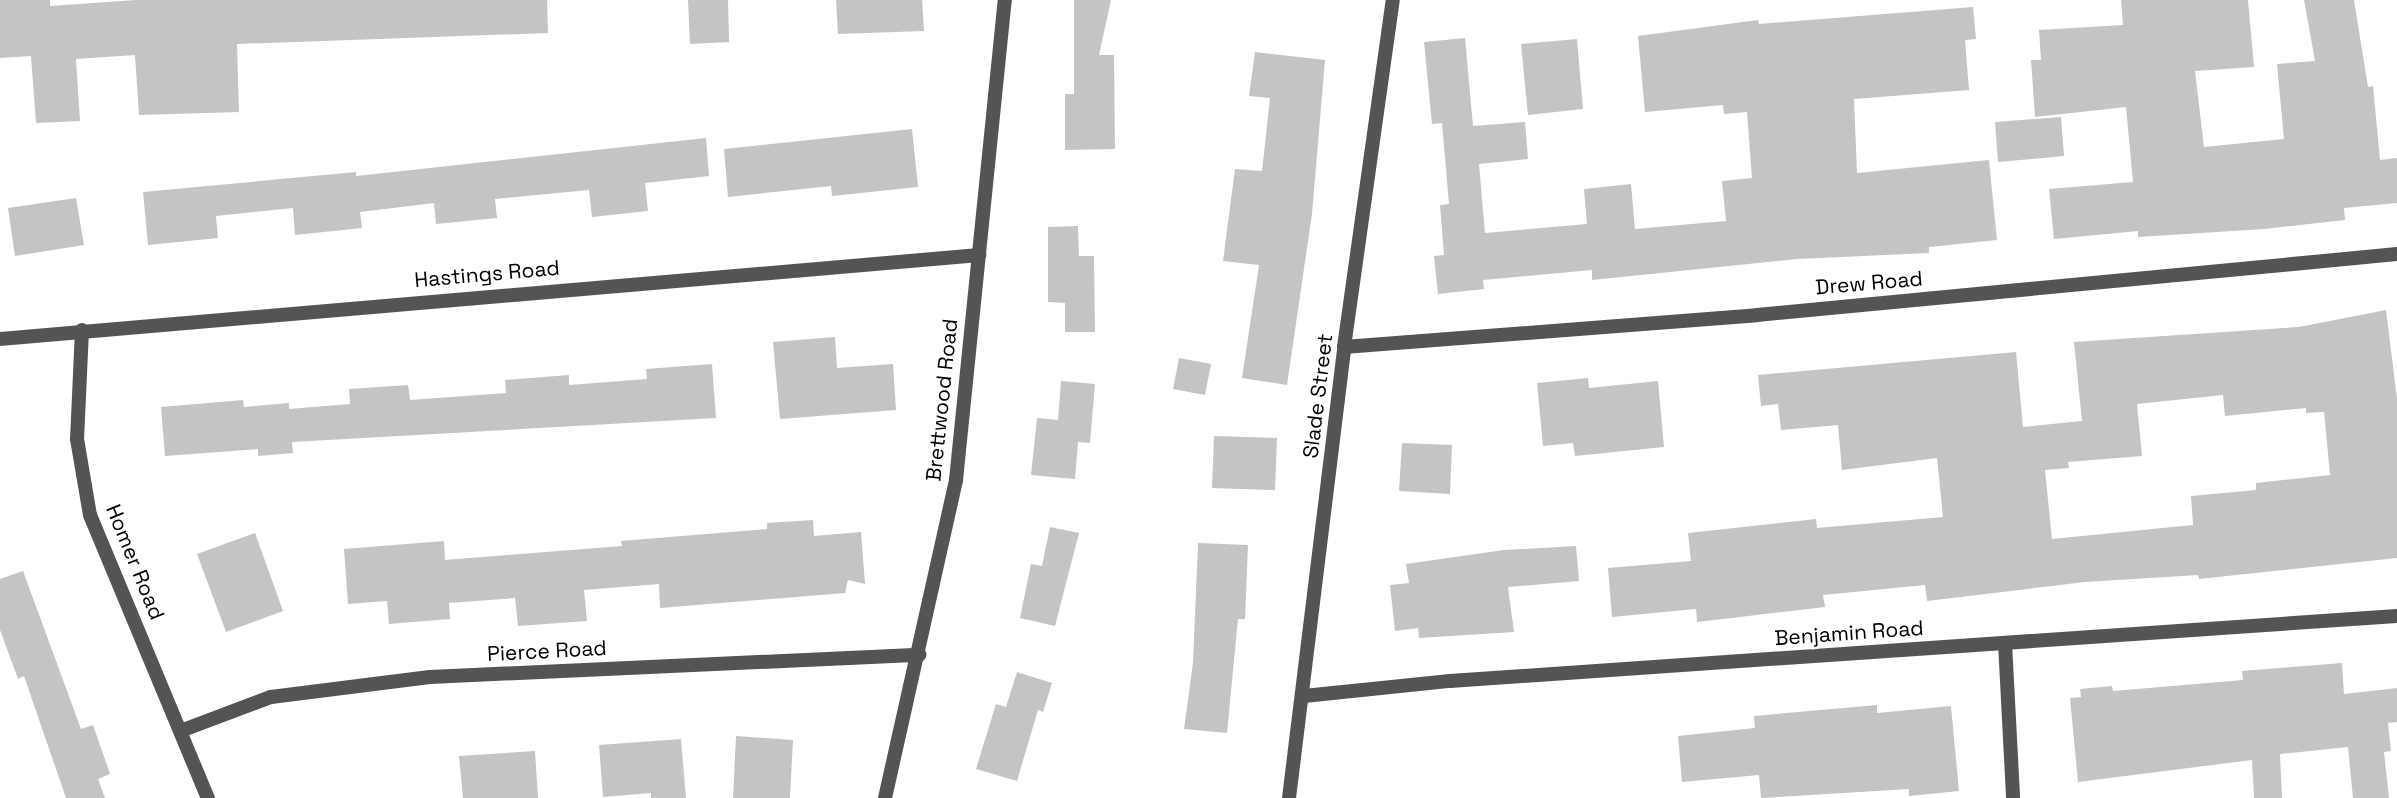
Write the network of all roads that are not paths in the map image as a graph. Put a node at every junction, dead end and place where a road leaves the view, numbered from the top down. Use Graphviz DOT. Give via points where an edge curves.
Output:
graph roads {
  1 [pos="1005,0"];
  2 [pos="1393,0"];
  3 [pos="2397,254"];
  4 [pos="979,255"];
  5 [pos="82,330"];
  6 [pos="0,339"];
  7 [pos="1344,347"];
  8 [pos="2397,616"];
  9 [pos="2005,643"];
  10 [pos="920,655"];
  11 [pos="1304,696"];
  12 [pos="183,730"];
  13 [pos="208,798"];
  14 [pos="885,798"];
  15 [pos="1289,798"];
  16 [pos="2013,798"];
  1 -- 4 [label="street, Brettwood Road"];
  2 -- 7 [label="street, Slade Street"];
  3 -- 7 [label="street, Drew Road" via="1757,315"];
  4 -- 5 [label="street, Hastings Road"];
  4 -- 10 [label="street, Brettwood Road" via="956,480"];
  5 -- 6 [label="street, Hastings Road"];
  5 -- 12 [label="street, Homer Road" via="77,439 90,515"];
  7 -- 11 [label="street, Slade Street"];
  8 -- 9 [label="street, Benjamin Road"];
  9 -- 11 [label="street, Benjamin Road" via="1464,680"];
  9 -- 16 [label="street"];
  10 -- 12 [label="street, Pierce Road" via="430,677 271,697"];
  10 -- 14 [label="street, Brettwood Road"];
  11 -- 15 [label="street, Slade Street"];
  12 -- 13 [label="street, Homer Road"];
}
